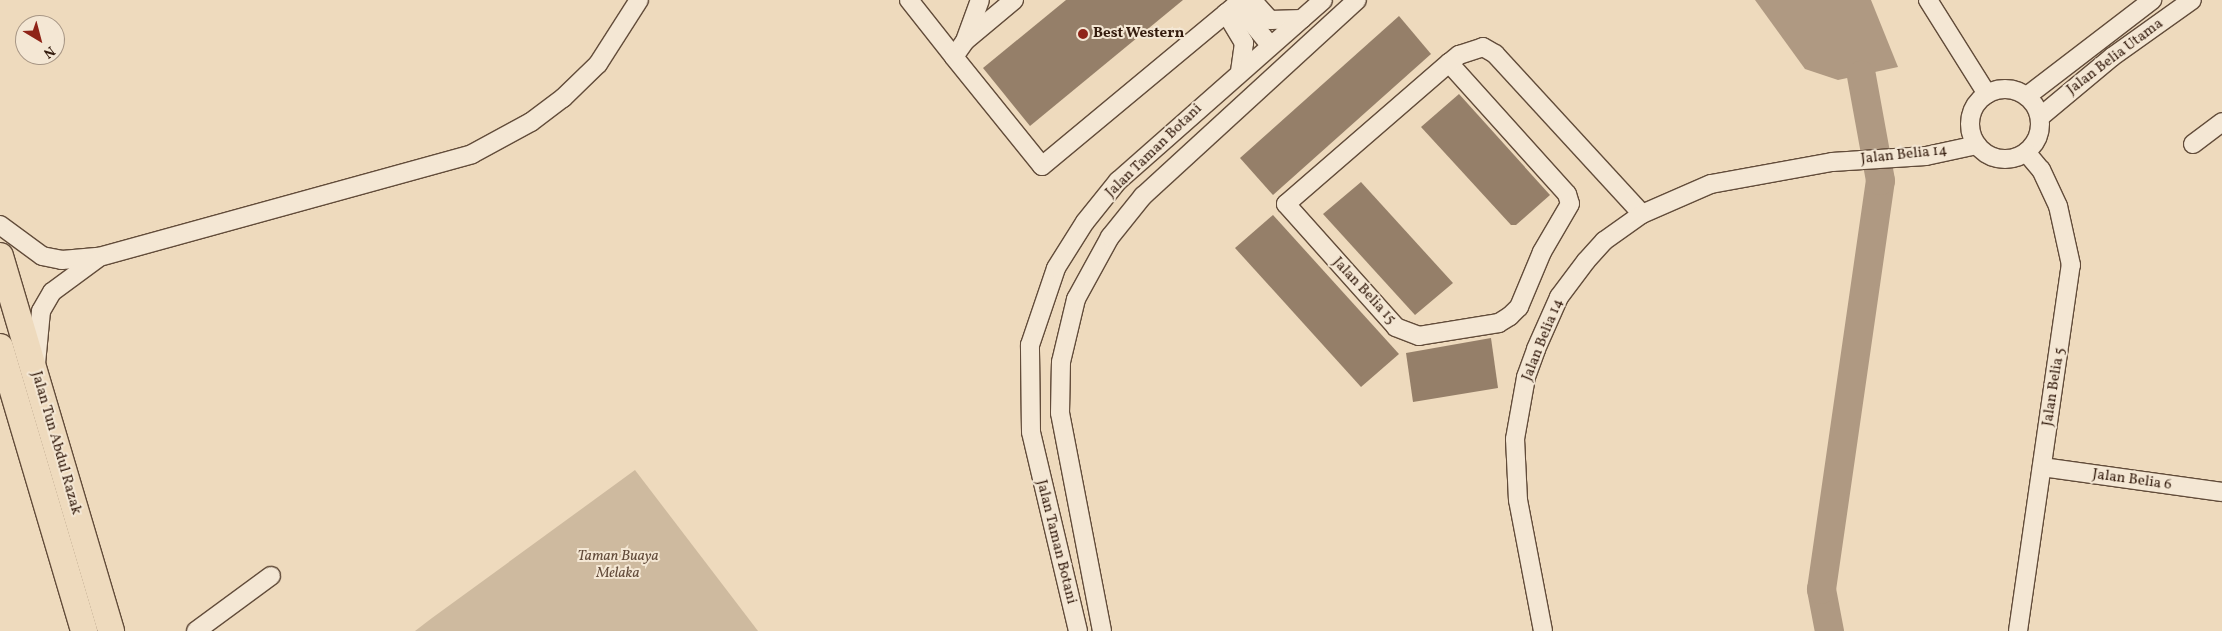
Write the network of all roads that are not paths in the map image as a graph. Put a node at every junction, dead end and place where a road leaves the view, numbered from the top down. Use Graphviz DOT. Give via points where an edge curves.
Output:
graph roads {
  1 [pos="639,0"];
  2 [pos="909,0"];
  3 [pos="980,0"];
  4 [pos="1014,0"];
  5 [pos="1323,0"];
  6 [pos="1357,0"];
  7 [pos="1928,0"];
  8 [pos="2152,0"];
  9 [pos="2192,0"];
  10 [pos="1239,4"];
  11 [pos="1303,18"];
  12 [pos="1318,34"];
  13 [pos="964,41"];
  14 [pos="1270,45"];
  15 [pos="954,57"];
  16 [pos="1449,62"];
  17 [pos="1240,70"];
  18 [pos="1987,94"];
  19 [pos="2027,96"];
  20 [pos="2040,117"];
  21 [pos="2222,122"];
  22 [pos="2193,144"];
  23 [pos="1977,145"];
  24 [pos="2026,152"];
  25 [pos="1642,214"];
  26 [pos="0,225"];
  27 [pos="0,256"];
  28 [pos="99,257"];
  29 [pos="0,347"];
  30 [pos="36,374"];
  31 [pos="2042,467"];
  32 [pos="2222,492"];
  33 [pos="272,576"];
  34 [pos="84,631"];
  35 [pos="110,631"];
  36 [pos="196,631"];
  37 [pos="1078,631"];
  38 [pos="1102,631"];
  39 [pos="1543,631"];
  40 [pos="2018,631"];
  1 -- 28 [label="street" via="598,64 563,98 531,122 472,154"];
  2 -- 15 [label="street"];
  3 -- 13 [label="street"];
  4 -- 13 [label="street"];
  5 -- 11 [label="street, Jalan Taman Botani"];
  6 -- 12 [label="street, Jalan Taman Botani"];
  7 -- 18 [label="street"];
  8 -- 19 [label="street, Jalan Belia Utama"];
  9 -- 20 [label="street, Jalan Belia Utama" via="2112,57"];
  10 -- 11 [label="street" via="1270,20"];
  10 -- 14 [label="street"];
  10 -- 15 [label="street" via="1042,166"];
  10 -- 17 [label="street" via="1244,43"];
  11 -- 14 [label="street, Jalan Taman Botani"];
  12 -- 14 [label="street" via="1293,45"];
  12 -- 38 [label="street, Jalan Taman Botani" via="1143,196 1110,237 1076,300 1061,362 1060,412"];
  13 -- 15 [label="street"];
  14 -- 17 [label="street, Jalan Taman Botani"];
  16 -- 16 [label="street, Jalan Belia 15" via="1286,204 1396,327 1409,335 1490,325 1510,316 1519,307 1542,252 1570,204 1567,194"];
  16 -- 25 [label="street, Jalan Belia 15" via="1483,47 1494,54"];
  17 -- 37 [label="street, Jalan Taman Botani" via="1118,182 1084,222 1056,268 1030,345 1031,432"];
  18 -- 19 [label="street" via="2007,88"];
  18 -- 23 [label="street" via="1978,101 1971,117 1971,135"];
  19 -- 20 [label="street"];
  20 -- 24 [label="street" via="2038,136"];
  21 -- 22 [label="street"];
  23 -- 24 [label="street" via="2000,158"];
  23 -- 25 [label="street, Jalan Belia 14" via="1926,156 1832,162 1711,184"];
  24 -- 31 [label="street, Jalan Belia 5" via="2041,170 2058,206 2070,265"];
  25 -- 39 [label="street, Jalan Belia 14" via="1604,241 1573,277 1551,313 1526,377 1519,408 1514,470"];
  26 -- 28 [label="street" via="42,256 62,260"];
  27 -- 30 [label="highway, Jalan Tun Abdul Razak"];
  28 -- 30 [label="street" via="52,292 42,310"];
  29 -- 34 [label="highway, Jalan Tun Abdul Razak"];
  30 -- 35 [label="highway, Jalan Tun Abdul Razak"];
  31 -- 32 [label="street, Jalan Belia 6"];
  31 -- 40 [label="street, Jalan Belia 5"];
  33 -- 36 [label="street"];
}
